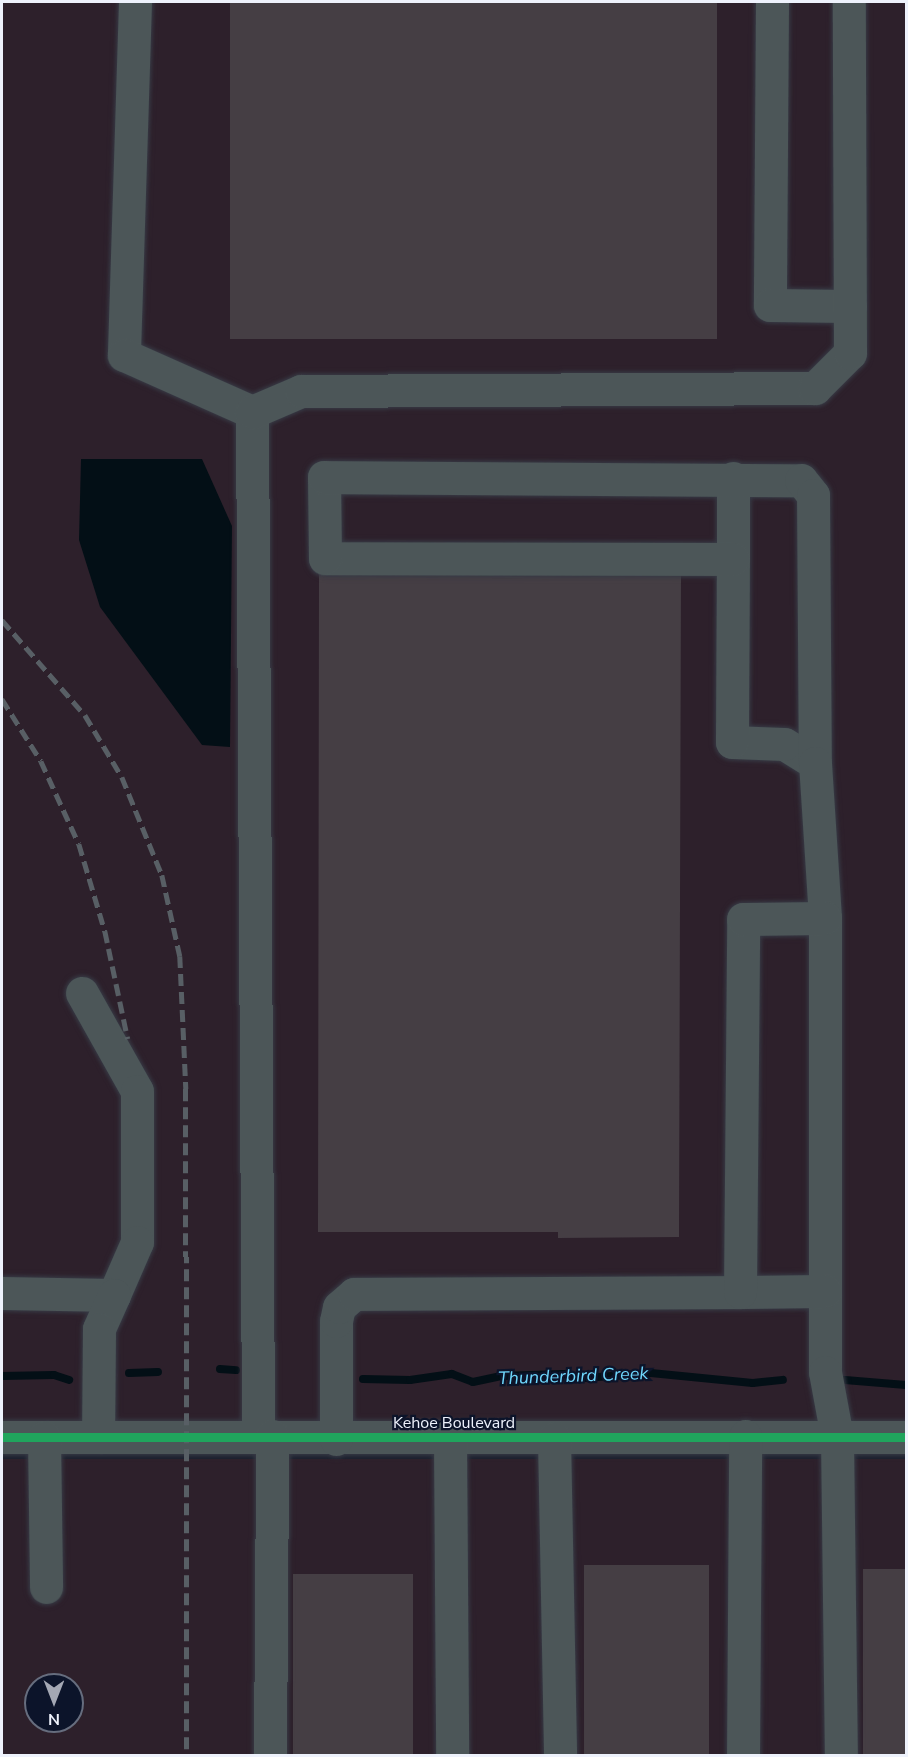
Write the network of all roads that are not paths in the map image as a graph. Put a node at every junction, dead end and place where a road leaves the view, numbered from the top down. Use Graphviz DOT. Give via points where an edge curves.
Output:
graph roads {
  1 [pos="135,2"];
  2 [pos="772,2"];
  3 [pos="849,2"];
  4 [pos="850,306"];
  5 [pos="252,412"];
  6 [pos="733,478"];
  7 [pos="733,559"];
  8 [pos="814,763"];
  9 [pos="825,918"];
  10 [pos="82,993"];
  11 [pos="825,1291"];
  12 [pos="740,1292"];
  13 [pos="2,1293"];
  14 [pos="114,1295"];
  15 [pos="2,1437"];
  16 [pos="44,1437"];
  17 [pos="98,1437"];
  18 [pos="265,1437"];
  19 [pos="745,1437"];
  20 [pos="837,1437"];
  21 [pos="906,1437"];
  22 [pos="450,1438"];
  23 [pos="554,1438"];
  24 [pos="336,1439"];
  25 [pos="46,1587"];
  26 [pos="270,1755"];
  27 [pos="452,1755"];
  28 [pos="560,1755"];
  29 [pos="743,1755"];
  30 [pos="841,1755"];
  1 -- 5 [label="street" via="124,356"];
  2 -- 4 [label="street" via="770,305"];
  3 -- 4 [label="street"];
  4 -- 5 [label="street" via="850,353 814,388 301,391"];
  5 -- 18 [label="street"];
  6 -- 7 [label="street"];
  6 -- 7 [label="street" via="324,477 325,558"];
  6 -- 8 [label="street" via="801,480 813,495"];
  7 -- 8 [label="street" via="732,742 784,744"];
  8 -- 9 [label="street"];
  9 -- 11 [label="street"];
  9 -- 12 [label="street" via="743,919"];
  10 -- 14 [label="street" via="137,1091 137,1242"];
  11 -- 12 [label="street"];
  11 -- 20 [label="street" via="825,1372"];
  12 -- 24 [label="street" via="354,1294 339,1307 336,1321"];
  13 -- 14 [label="street"];
  14 -- 17 [label="street" via="99,1329"];
  15 -- 16 [label="street, Kehoe Boulevard"];
  16 -- 17 [label="street, Kehoe Boulevard"];
  16 -- 25 [label="street"];
  17 -- 18 [label="street, Kehoe Boulevard"];
  18 -- 24 [label="street, Kehoe Boulevard"];
  18 -- 26 [label="street"];
  19 -- 20 [label="street, Kehoe Boulevard"];
  19 -- 23 [label="street, Kehoe Boulevard"];
  19 -- 29 [label="street"];
  20 -- 21 [label="street, Kehoe Boulevard"];
  20 -- 30 [label="street"];
  22 -- 23 [label="street, Kehoe Boulevard"];
  22 -- 24 [label="street, Kehoe Boulevard"];
  22 -- 27 [label="street"];
  23 -- 28 [label="street"];
}
